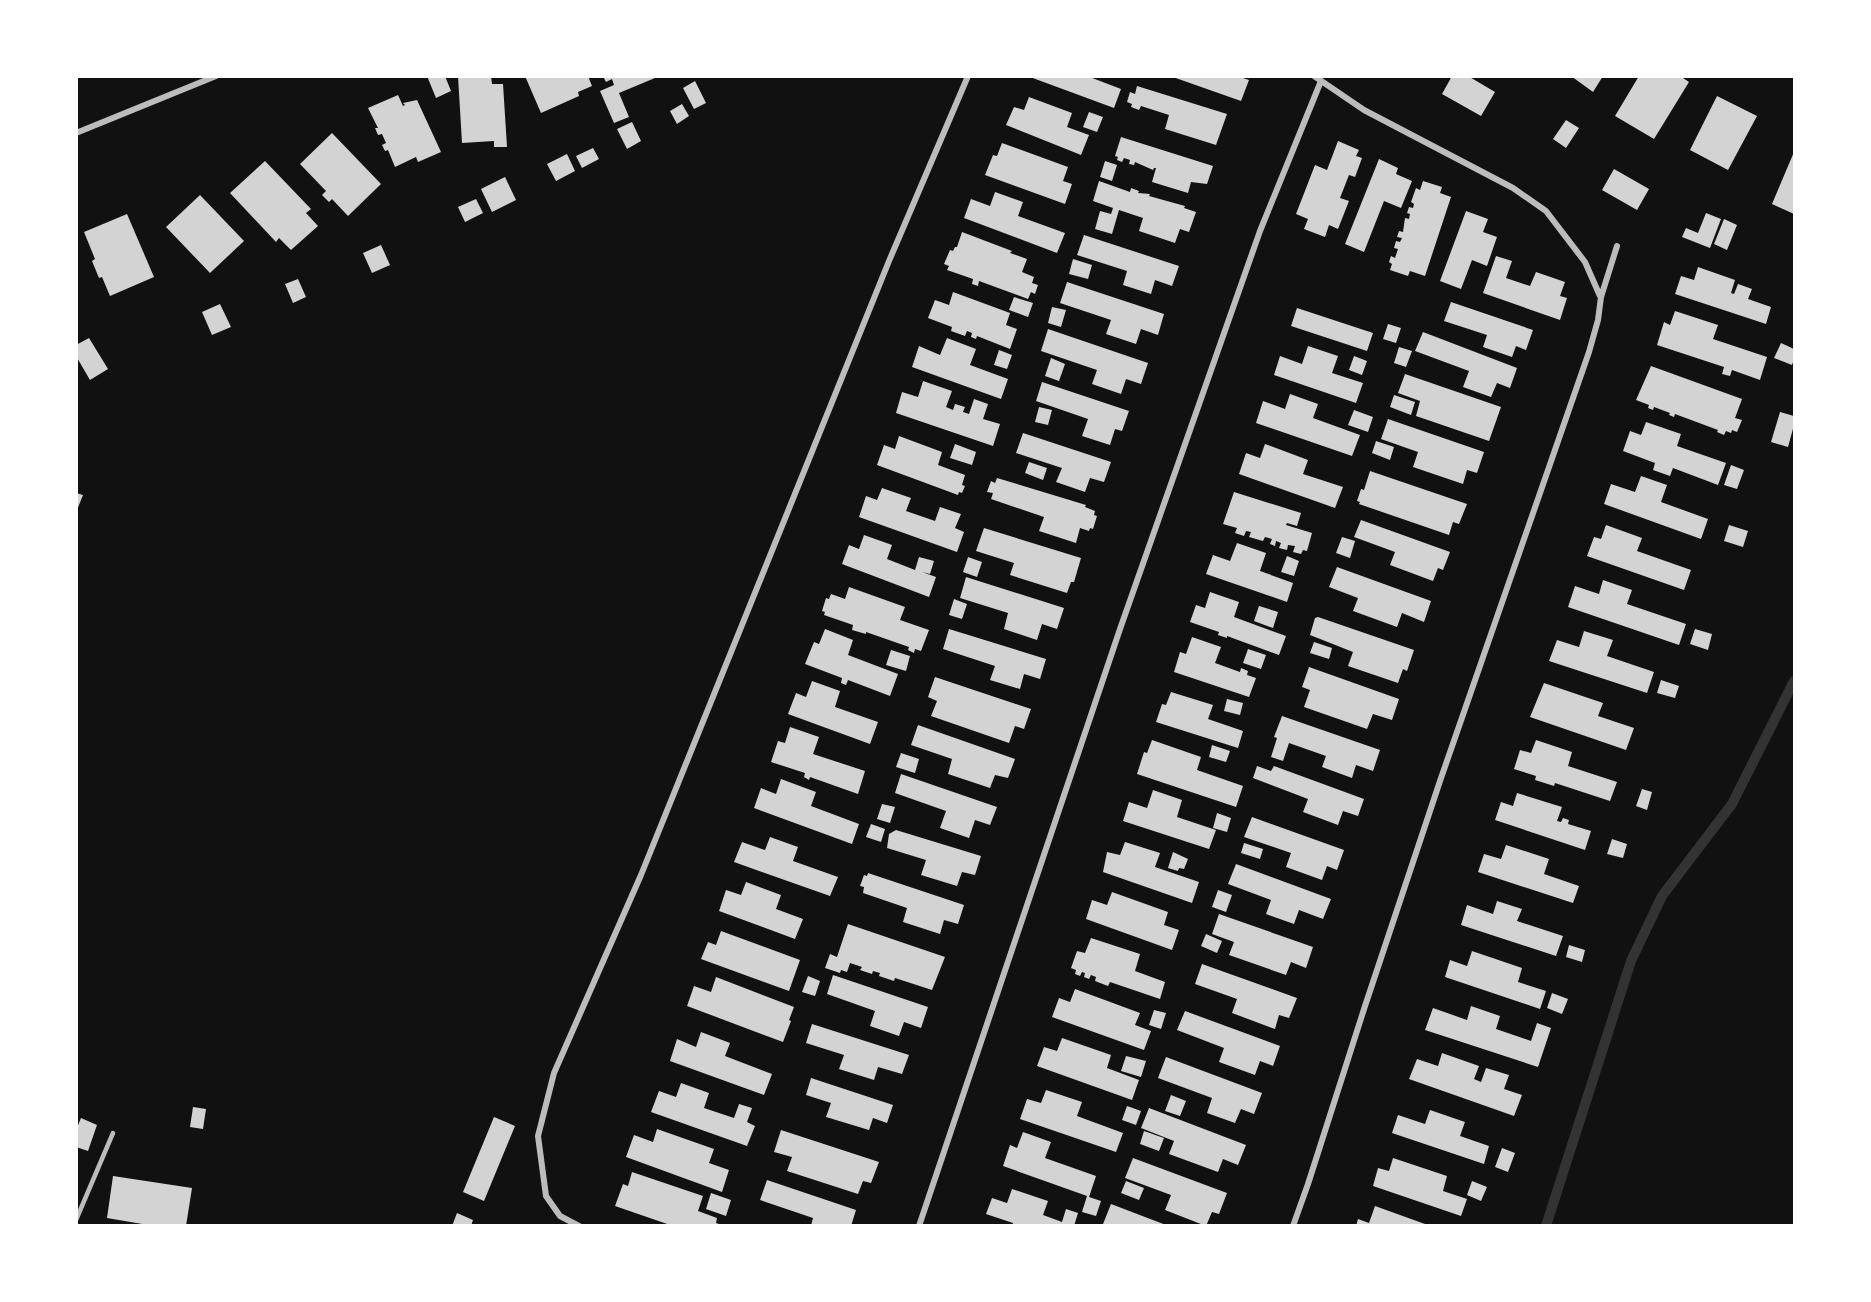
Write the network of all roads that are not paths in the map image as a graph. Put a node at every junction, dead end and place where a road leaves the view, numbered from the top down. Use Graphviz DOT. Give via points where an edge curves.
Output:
graph roads {
  1 [pos="216,76"];
  2 [pos="968,76"];
  3 [pos="1314,76"];
  4 [pos="1320,81"];
  5 [pos="76,133"];
  6 [pos="1617,246"];
  7 [pos="1601,297"];
  8 [pos="113,1133"];
  9 [pos="76,1220"];
  10 [pos="579,1226"];
  11 [pos="919,1226"];
  12 [pos="1293,1226"];
  1 -- 5 [label="street"];
  2 -- 10 [label="street" via="884,272 645,865 554,1073 538,1136 544,1187 560,1216"];
  3 -- 4 [label="street"];
  4 -- 7 [label="street" via="1364,110 1513,188 1546,211 1585,262"];
  4 -- 11 [label="street" via="1224,332"];
  6 -- 7 [label="street"];
  7 -- 12 [label="street" via="1589,352 1444,770"];
  8 -- 9 [label="lane"];
}
